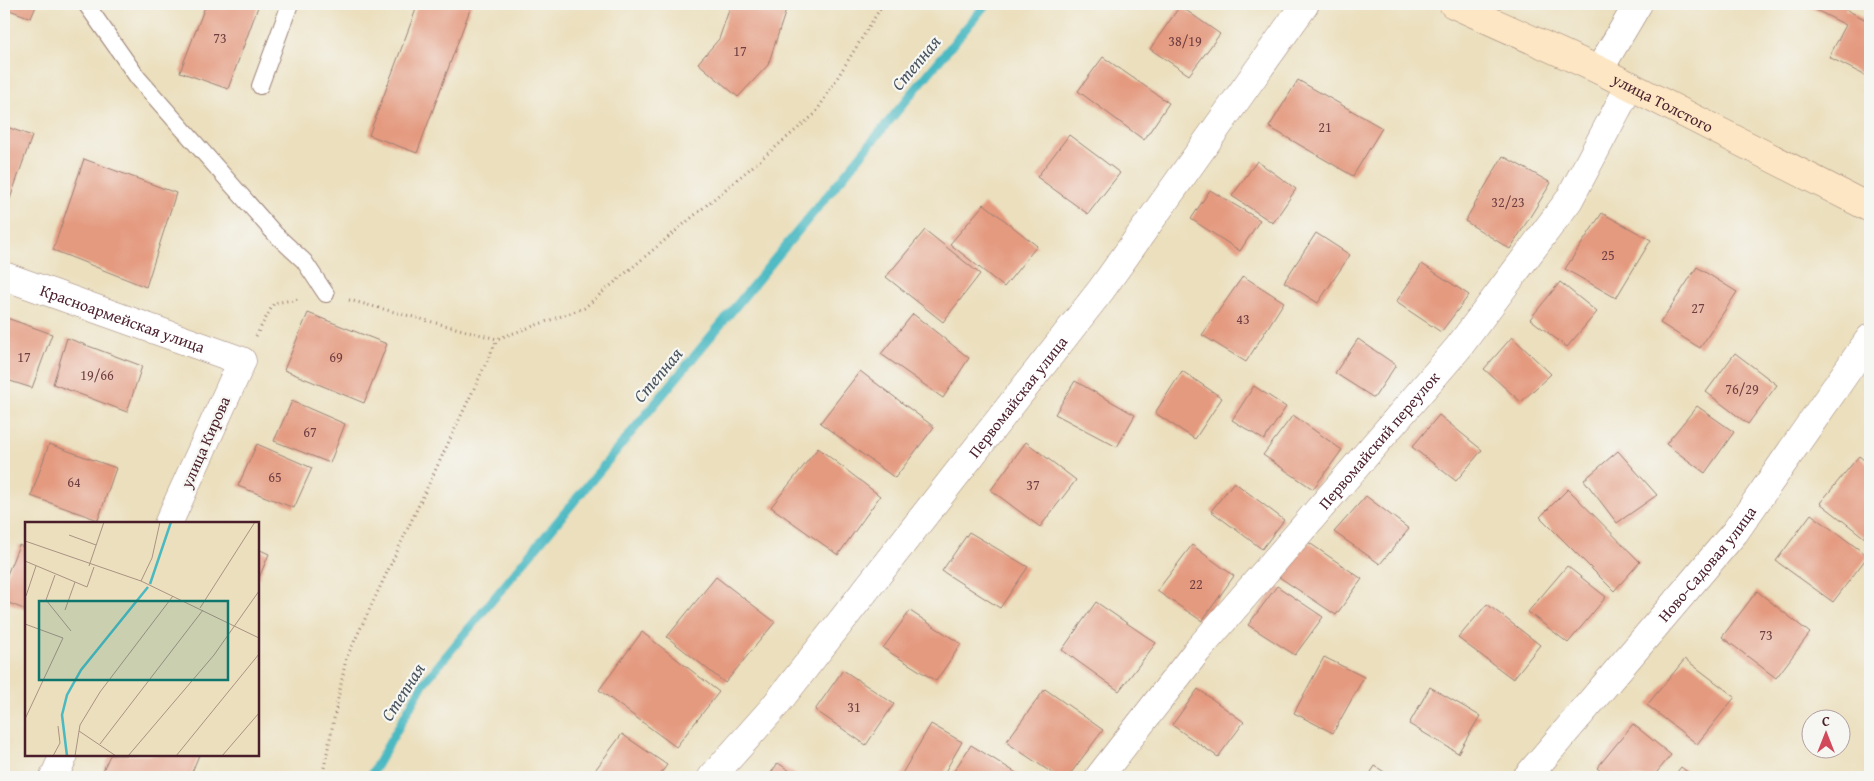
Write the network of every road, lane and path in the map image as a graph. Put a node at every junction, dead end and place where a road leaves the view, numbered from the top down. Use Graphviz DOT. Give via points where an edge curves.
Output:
graph roads {
  1 [pos="86,4"];
  2 [pos="290,4"];
  3 [pos="884,4"];
  4 [pos="1305,4"];
  5 [pos="1453,4"];
  6 [pos="1638,4"];
  7 [pos="1599,70"];
  8 [pos="1630,85"];
  9 [pos="260,86"];
  10 [pos="1870,208"];
  11 [pos="4,276"];
  12 [pos="326,294"];
  13 [pos="1870,338"];
  14 [pos="497,339"];
  15 [pos="242,361"];
  16 [pos="169,522"];
  17 [pos="64,756"];
  18 [pos="54,777"];
  19 [pos="320,777"];
  20 [pos="712,777"];
  21 [pos="1099,777"];
  22 [pos="1527,777"];
  1 -- 12 [label="lane" via="138,78 275,234 304,261"];
  2 -- 9 [label="lane"];
  3 -- 14 [label="path" via="815,114 584,308"];
  4 -- 20 [label="street, Первомайская улица" via="1101,290 774,707"];
  5 -- 7 [label="main road, улица Толстого"];
  6 -- 7 [label="street"];
  7 -- 8 [label="main road, улица Толстого"];
  8 -- 10 [label="main road, улица Толстого"];
  8 -- 21 [label="street, Первомайский переулок" via="1569,200 1458,348 1197,651"];
  11 -- 15 [label="street, Красноармейская улица"];
  12 -- 14 [label="path"];
  12 -- 15 [label="path" via="274,303"];
  13 -- 22 [label="street, Ново-Садовая улица" via="1736,532"];
  14 -- 19 [label="path" via="346,658"];
  15 -- 16 [label="street, улица Кирова"];
  17 -- 18 [label="street"];
}
